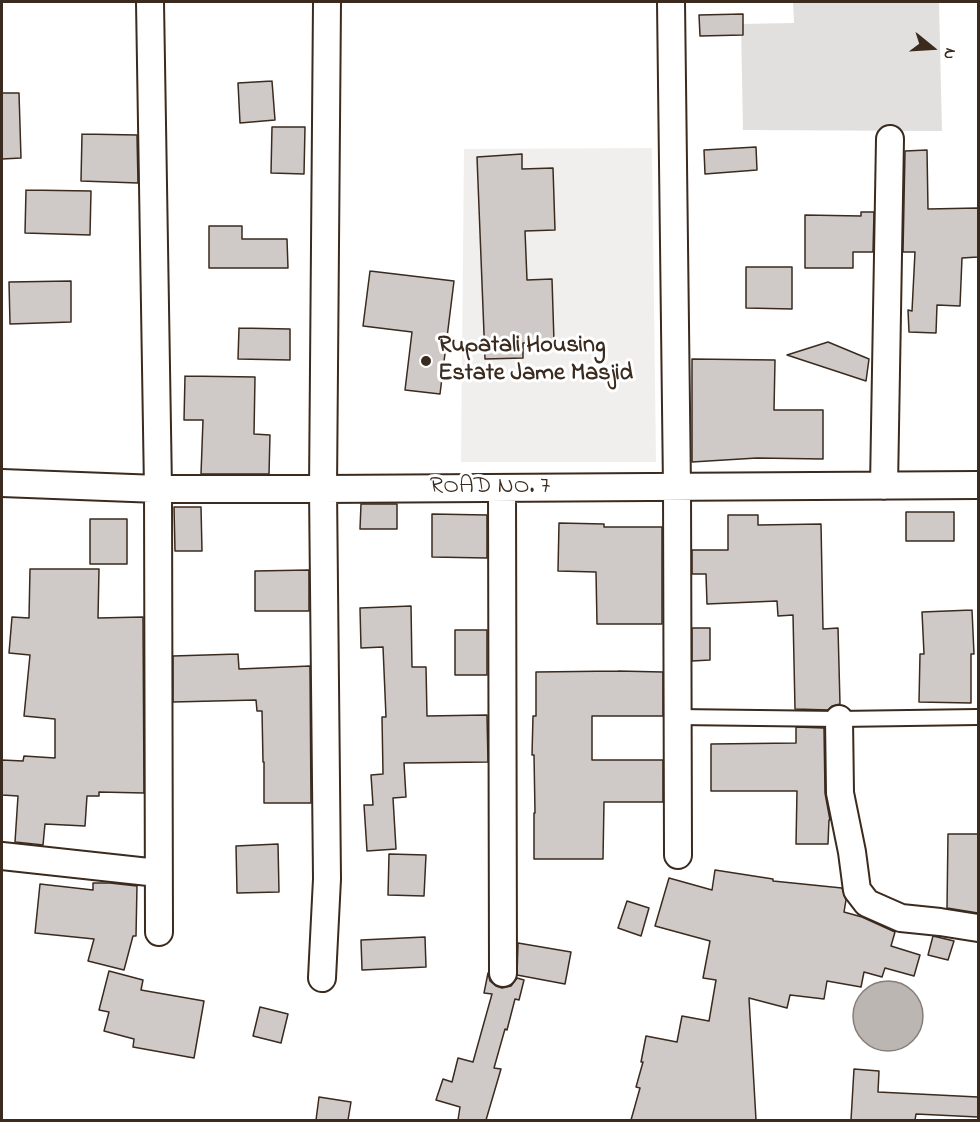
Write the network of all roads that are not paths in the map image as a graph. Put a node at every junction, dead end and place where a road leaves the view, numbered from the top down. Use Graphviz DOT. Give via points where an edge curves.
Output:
graph roads {
  1 [pos="150,2"];
  2 [pos="327,2"];
  3 [pos="671,2"];
  4 [pos="890,139"];
  5 [pos="2,483"];
  6 [pos="978,485"];
  7 [pos="884,486"];
  8 [pos="677,487"];
  9 [pos="502,488"];
  10 [pos="158,489"];
  11 [pos="323,489"];
  12 [pos="678,717"];
  13 [pos="978,717"];
  14 [pos="839,718"];
  15 [pos="678,855"];
  16 [pos="2,856"];
  17 [pos="158,873"];
  18 [pos="978,928"];
  19 [pos="159,932"];
  20 [pos="503,973"];
  21 [pos="322,978"];
  1 -- 10 [label="street"];
  2 -- 11 [label="street"];
  3 -- 8 [label="street"];
  4 -- 7 [label="street"];
  5 -- 10 [label="street, ROAD NO. 7"];
  6 -- 7 [label="street, ROAD NO. 7"];
  7 -- 8 [label="street, ROAD NO. 7"];
  8 -- 9 [label="street, ROAD NO. 7"];
  8 -- 12 [label="street"];
  9 -- 11 [label="street, ROAD NO. 7"];
  9 -- 20 [label="street"];
  10 -- 11 [label="street, ROAD NO. 7"];
  10 -- 17 [label="street"];
  11 -- 21 [label="street" via="327,879"];
  12 -- 14 [label="lane"];
  12 -- 15 [label="street"];
  13 -- 14 [label="lane"];
  14 -- 18 [label="street" via="840,793 857,890 867,903 901,918"];
  16 -- 17 [label="street"];
  17 -- 19 [label="street"];
}
